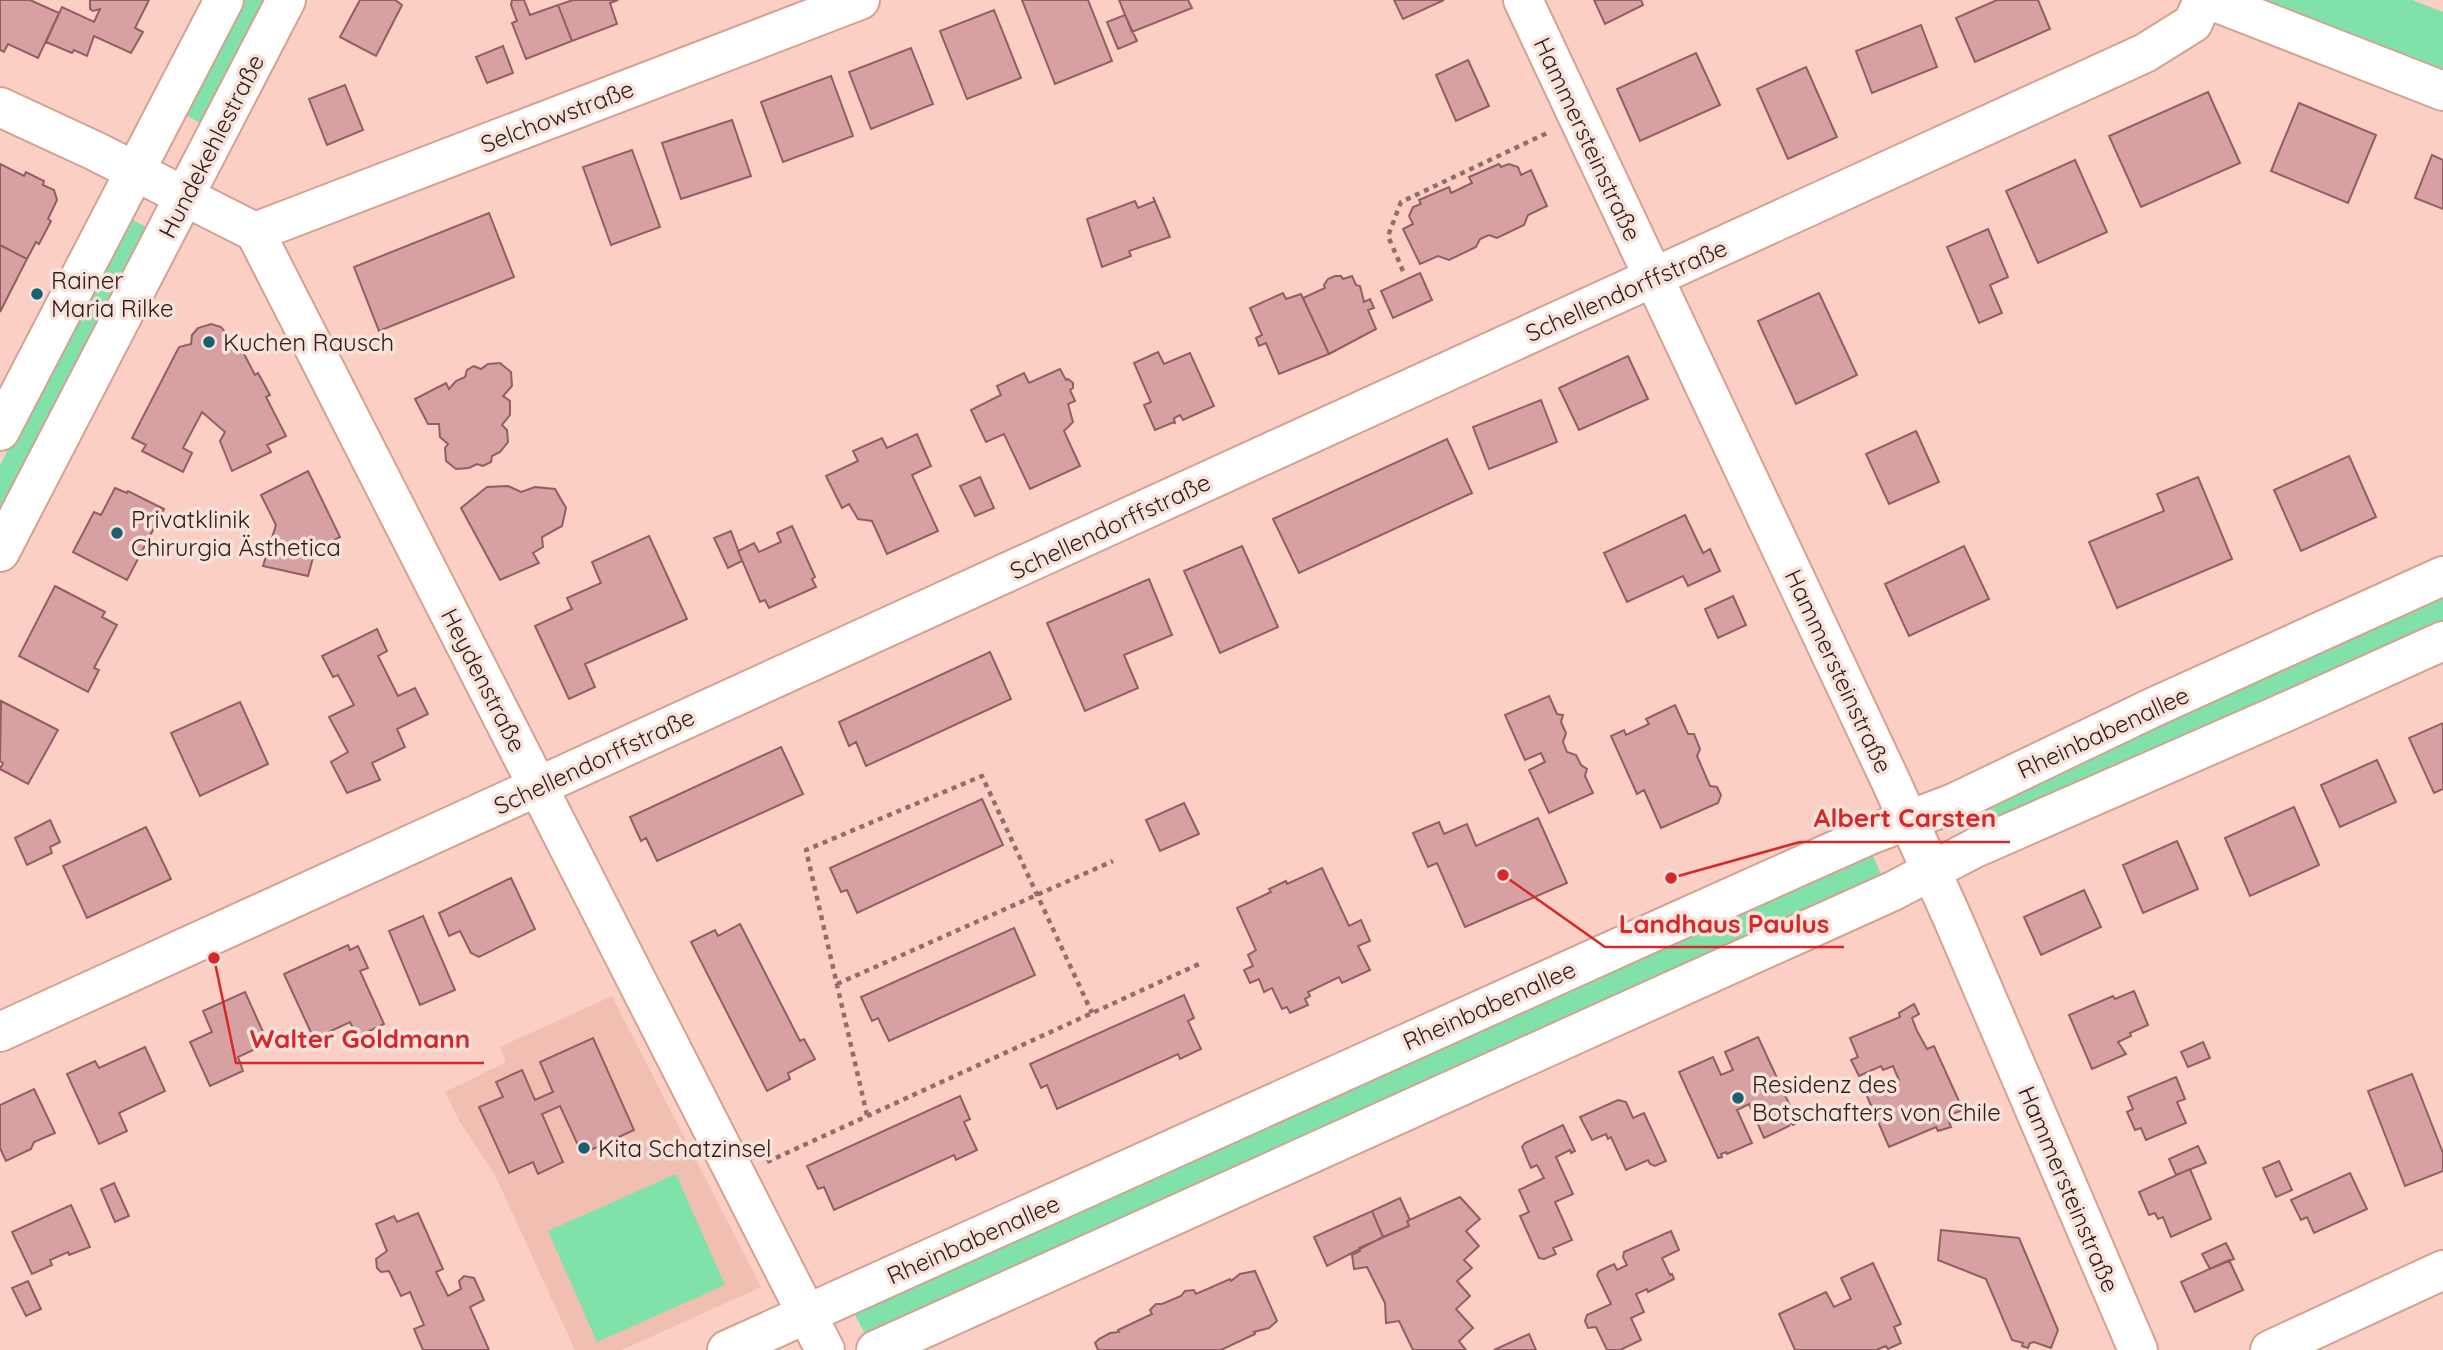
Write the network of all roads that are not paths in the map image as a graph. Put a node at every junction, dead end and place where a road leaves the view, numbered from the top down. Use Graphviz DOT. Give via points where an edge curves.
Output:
graph roads {
  1 [pos="224,0"];
  2 [pos="286,0"];
  3 [pos="860,0"];
  4 [pos="1523,0"];
  5 [pos="2203,0"];
  6 [pos="2210,0"];
  7 [pos="2443,91"];
  8 [pos="0,107"];
  9 [pos="135,171"];
  10 [pos="185,196"];
  11 [pos="255,232"];
  12 [pos="1654,278"];
  13 [pos="0,431"];
  14 [pos="0,552"];
  15 [pos="2443,576"];
  16 [pos="2443,641"];
  17 [pos="537,787"];
  18 [pos="1908,820"];
  19 [pos="1931,871"];
  20 [pos="0,1032"];
  21 [pos="2443,1270"];
  22 [pos="806,1314"];
  23 [pos="727,1350"];
  24 [pos="825,1350"];
  25 [pos="876,1350"];
  26 [pos="2138,1350"];
  27 [pos="2270,1350"];
  1 -- 9 [label="street"];
  2 -- 10 [label="street, Hundekehlestraße"];
  3 -- 11 [label="street, Selchowstraße"];
  4 -- 12 [label="street, Hammersteinstraße"];
  5 -- 12 [label="street, Schellendorffstraße" via="2193,23 2146,53"];
  6 -- 7 [label="street"];
  8 -- 9 [label="street"];
  9 -- 10 [label="street"];
  9 -- 13 [label="street"];
  10 -- 11 [label="street"];
  10 -- 14 [label="street, Hundekehlestraße"];
  11 -- 17 [label="street, Heydenstraße"];
  12 -- 17 [label="street, Schellendorffstraße"];
  12 -- 18 [label="street, Hammersteinstraße"];
  15 -- 18 [label="street, Rheinbabenallee" via="1954,803"];
  16 -- 19 [label="street"];
  17 -- 20 [label="street, Schellendorffstraße"];
  17 -- 22 [label="street, Heydenstraße"];
  18 -- 19 [label="street, Hammersteinstraße"];
  18 -- 22 [label="street, Rheinbabenallee"];
  19 -- 25 [label="street"];
  19 -- 26 [label="street, Hammersteinstraße"];
  21 -- 27 [label="street"];
  22 -- 23 [label="street, Rheinbabenallee"];
  22 -- 24 [label="street, Heydenstraße"];
}
